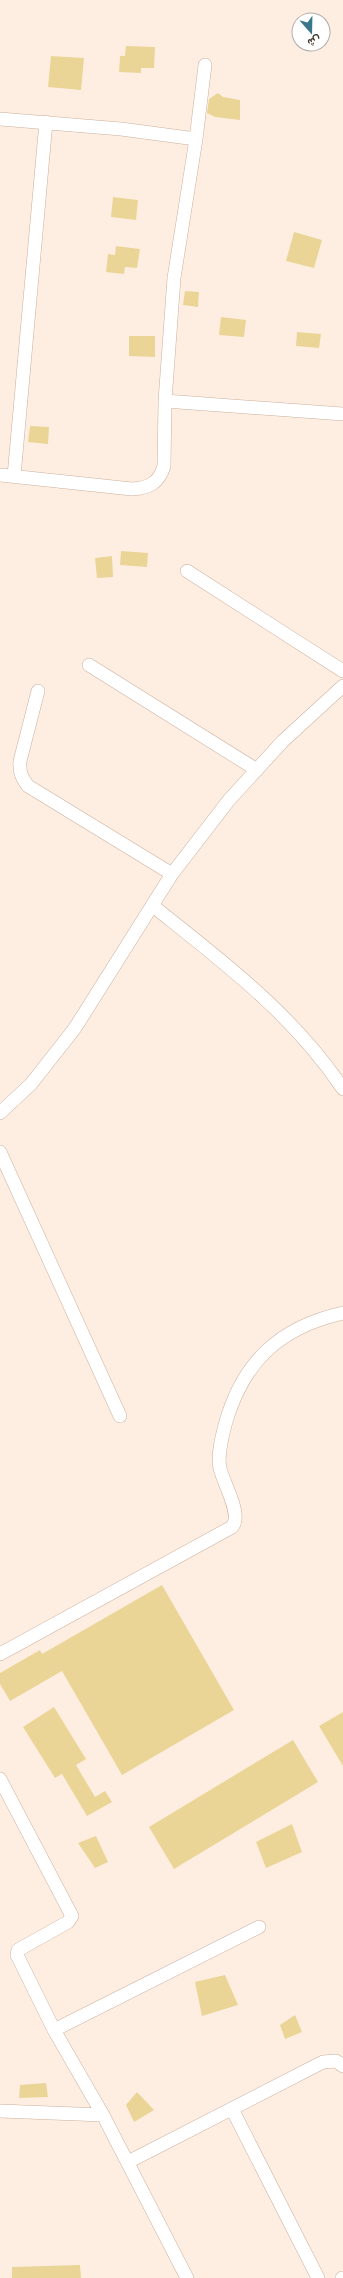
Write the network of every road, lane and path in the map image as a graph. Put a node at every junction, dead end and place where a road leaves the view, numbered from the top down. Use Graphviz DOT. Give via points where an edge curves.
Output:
graph roads {
  1 [pos="205,65"];
  2 [pos="0,119"];
  3 [pos="46,122"];
  4 [pos="196,139"];
  5 [pos="165,402"];
  6 [pos="343,414"];
  7 [pos="0,475"];
  8 [pos="14,476"];
  9 [pos="187,571"];
  10 [pos="89,665"];
  11 [pos="343,671"];
  12 [pos="343,686"];
  13 [pos="38,691"];
  14 [pos="257,770"];
  15 [pos="172,874"];
  16 [pos="153,906"];
  17 [pos="343,1089"];
  18 [pos="0,1113"];
  19 [pos="0,1152"];
  20 [pos="343,1313"];
  21 [pos="120,1416"];
  22 [pos="0,1654"];
  23 [pos="0,1779"];
  24 [pos="259,1927"];
  25 [pos="54,2030"];
  26 [pos="343,2066"];
  27 [pos="232,2109"];
  28 [pos="0,2112"];
  29 [pos="102,2115"];
  30 [pos="128,2162"];
  31 [pos="187,2278"];
  32 [pos="318,2278"];
  1 -- 4 [label="street"];
  2 -- 3 [label="street"];
  3 -- 4 [label="street"];
  3 -- 8 [label="street"];
  4 -- 5 [label="street" via="174,278"];
  5 -- 6 [label="street"];
  5 -- 8 [label="street" via="164,466 161,476 154,484 144,489"];
  7 -- 8 [label="street"];
  9 -- 11 [label="street"];
  10 -- 14 [label="street"];
  12 -- 14 [label="street" via="317,708"];
  13 -- 15 [label="street" via="20,761 19,769 25,782"];
  14 -- 15 [label="street" via="229,800"];
  15 -- 16 [label="street"];
  16 -- 17 [label="street" via="225,962 270,1002 305,1038"];
  16 -- 18 [label="street" via="75,1028 32,1084"];
  19 -- 21 [label="street"];
  20 -- 22 [label="street" via="285,1335 263,1353 243,1379 231,1403 219,1466 236,1514 236,1523 232,1527"];
  23 -- 25 [label="street" via="72,1916 68,1922 20,1948 16,1954"];
  24 -- 25 [label="street"];
  25 -- 29 [label="street"];
  26 -- 27 [label="street" via="336,2061 323,2062"];
  27 -- 30 [label="street"];
  27 -- 32 [label="street"];
  28 -- 29 [label="street"];
  29 -- 30 [label="street"];
  30 -- 31 [label="street"];
}
